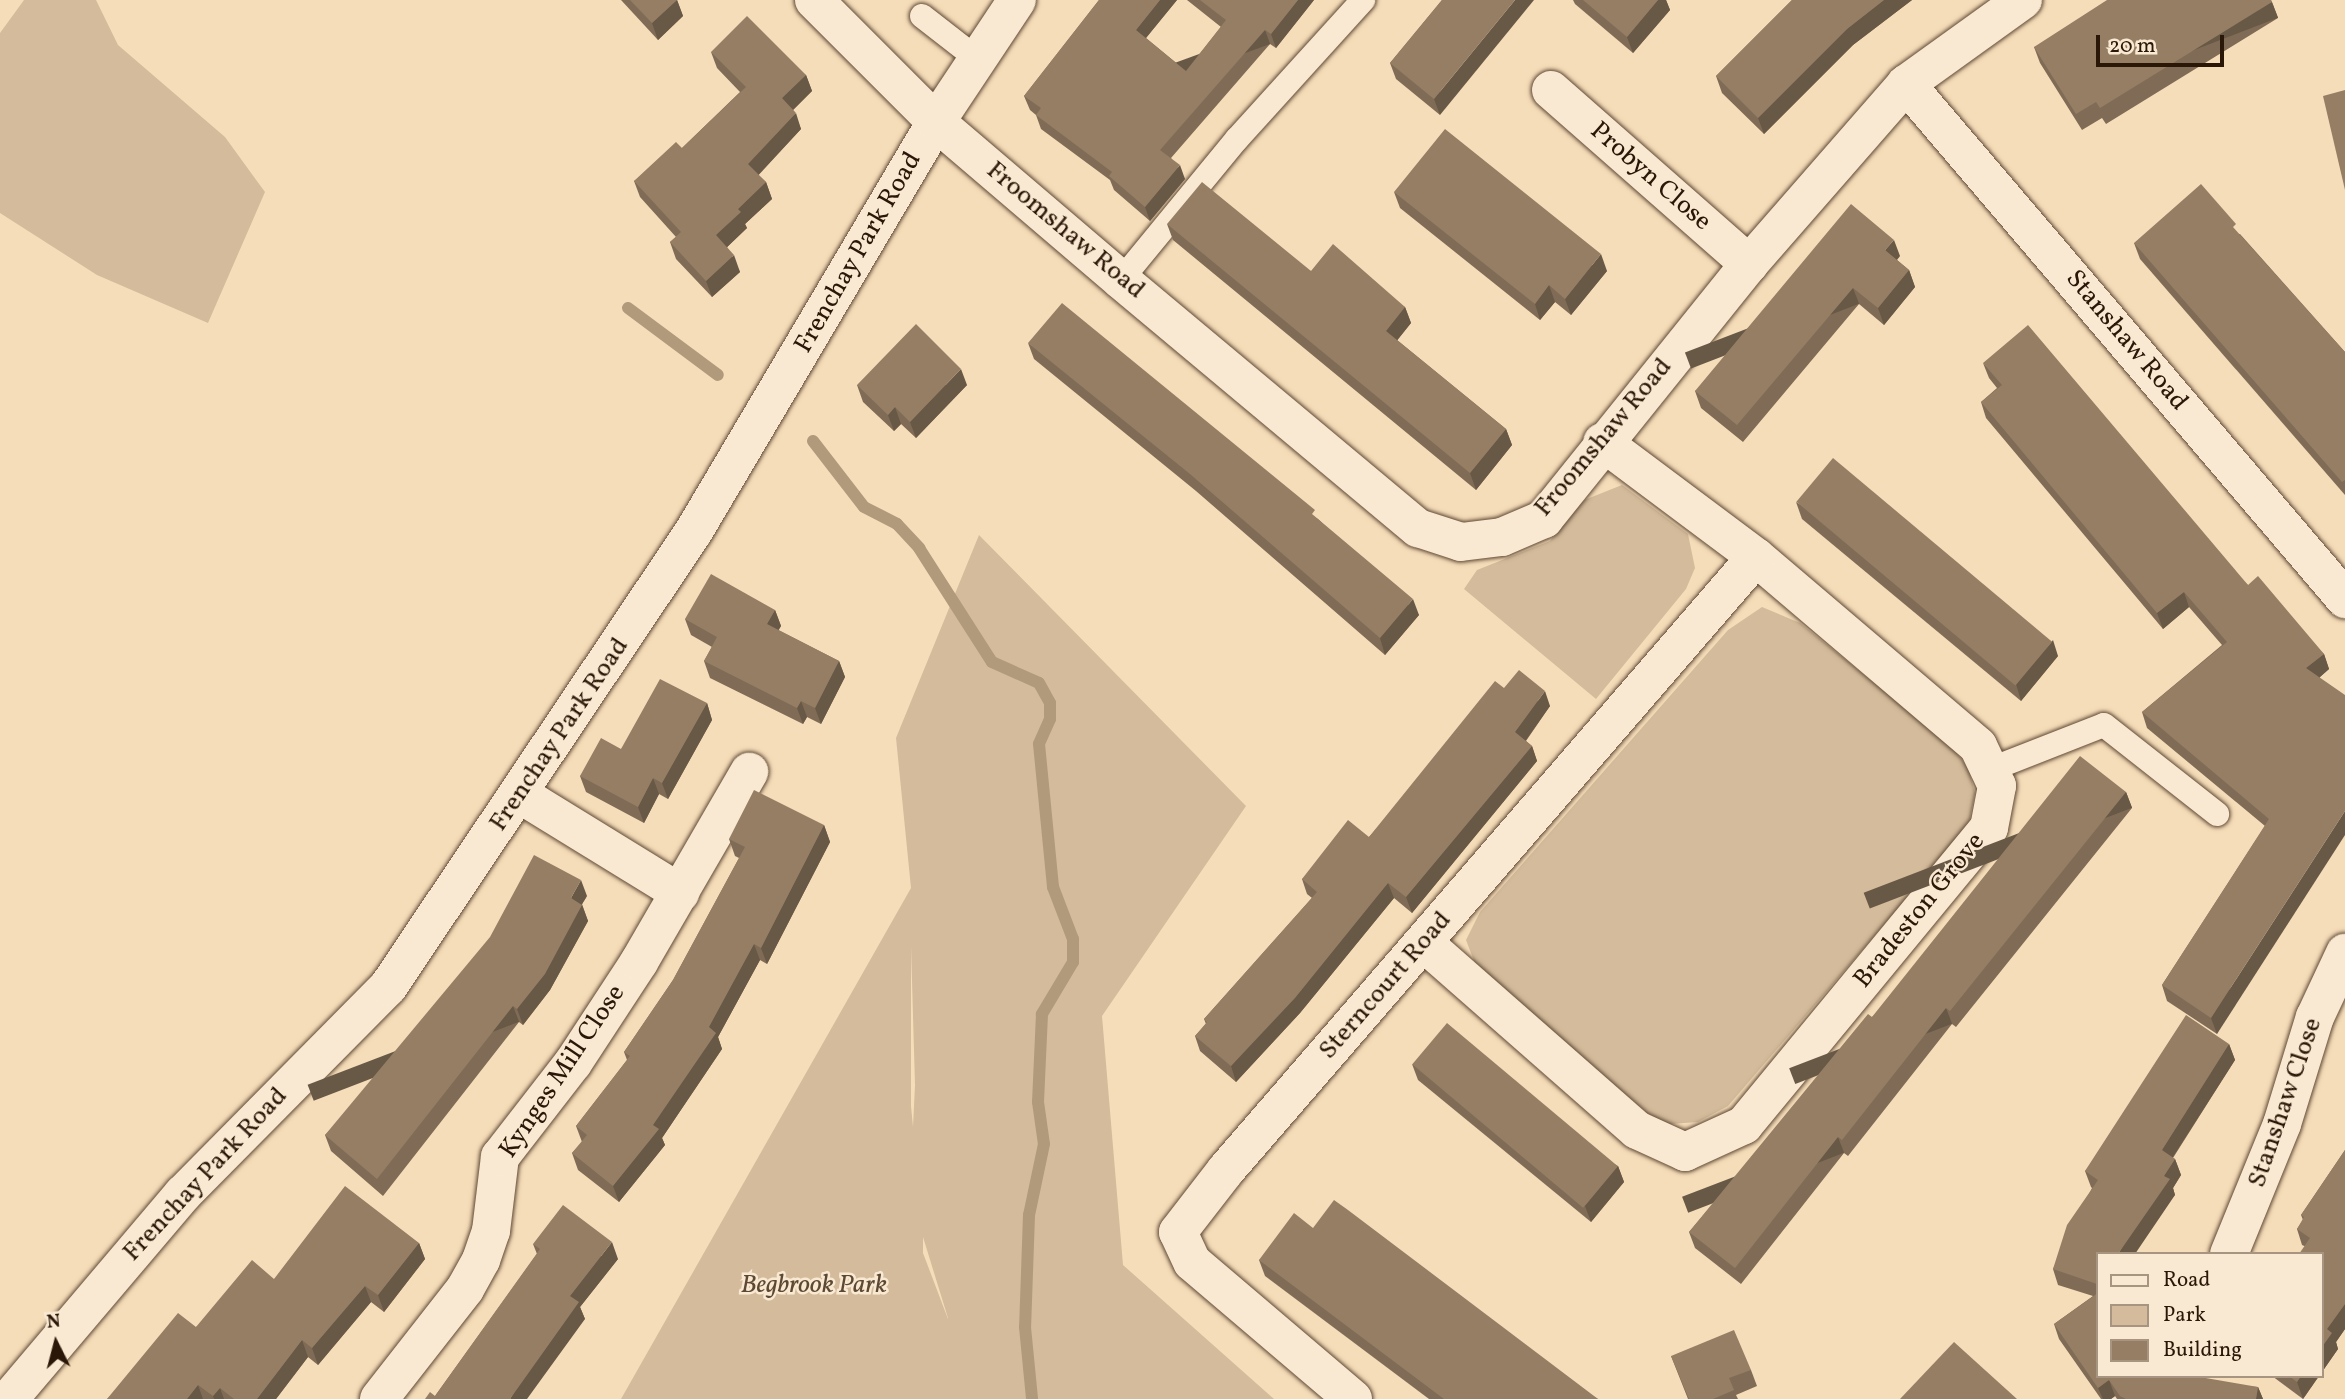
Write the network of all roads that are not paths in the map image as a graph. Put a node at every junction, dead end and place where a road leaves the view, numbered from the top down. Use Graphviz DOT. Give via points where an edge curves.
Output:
graph roads {
  1 [pos="814,0"];
  2 [pos="1017,0"];
  3 [pos="1363,0"];
  4 [pos="2022,0"];
  5 [pos="922,16"];
  6 [pos="976,58"];
  7 [pos="1906,84"];
  8 [pos="1551,90"];
  9 [pos="936,122"];
  10 [pos="1749,264"];
  11 [pos="1121,280"];
  12 [pos="1602,442"];
  13 [pos="1756,557"];
  14 [pos="2345,599"];
  15 [pos="1989,770"];
  16 [pos="749,772"];
  17 [pos="521,795"];
  18 [pos="2217,814"];
  19 [pos="680,893"];
  20 [pos="1424,943"];
  21 [pos="2345,953"];
  22 [pos="2230,1252"];
  23 [pos="9,1399"];
  24 [pos="379,1399"];
  25 [pos="1353,1399"];
  1 -- 9 [label="street, Froomshaw Road"];
  2 -- 6 [label="street, Frenchay Park Road"];
  3 -- 11 [label="lane" via="1237,139"];
  4 -- 7 [label="street, Froomshaw Road"];
  5 -- 6 [label="lane"];
  6 -- 9 [label="street, Frenchay Park Road"];
  7 -- 10 [label="street, Froomshaw Road"];
  7 -- 14 [label="street, Stanshaw Road"];
  8 -- 10 [label="street, Probyn Close"];
  9 -- 11 [label="street, Froomshaw Road"];
  9 -- 17 [label="street, Frenchay Park Road" via="694,531"];
  10 -- 12 [label="street, Froomshaw Road"];
  11 -- 12 [label="street, Froomshaw Road" via="1418,528 1461,542 1502,537 1544,519"];
  12 -- 13 [label="street, Bradeston Grove"];
  13 -- 15 [label="street, Bradeston Grove" via="1978,747"];
  13 -- 20 [label="street, Sterncourt Road"];
  15 -- 18 [label="lane" via="2104,725"];
  15 -- 20 [label="street, Bradeston Grove" via="1997,786 1989,828 1744,1125 1685,1152 1637,1130"];
  16 -- 19 [label="street, Kynges Mill Close"];
  17 -- 19 [label="street"];
  17 -- 23 [label="street, Frenchay Park Road" via="388,987 183,1194"];
  19 -- 24 [label="street, Kynges Mill Close" via="573,1063 507,1145 500,1157 491,1231 481,1260 465,1289"];
  20 -- 25 [label="street, Sterncourt Road" via="1226,1170 1178,1232 1192,1262"];
  21 -- 22 [label="street, Stanshaw Close" via="2315,1017 2282,1124"];
}
